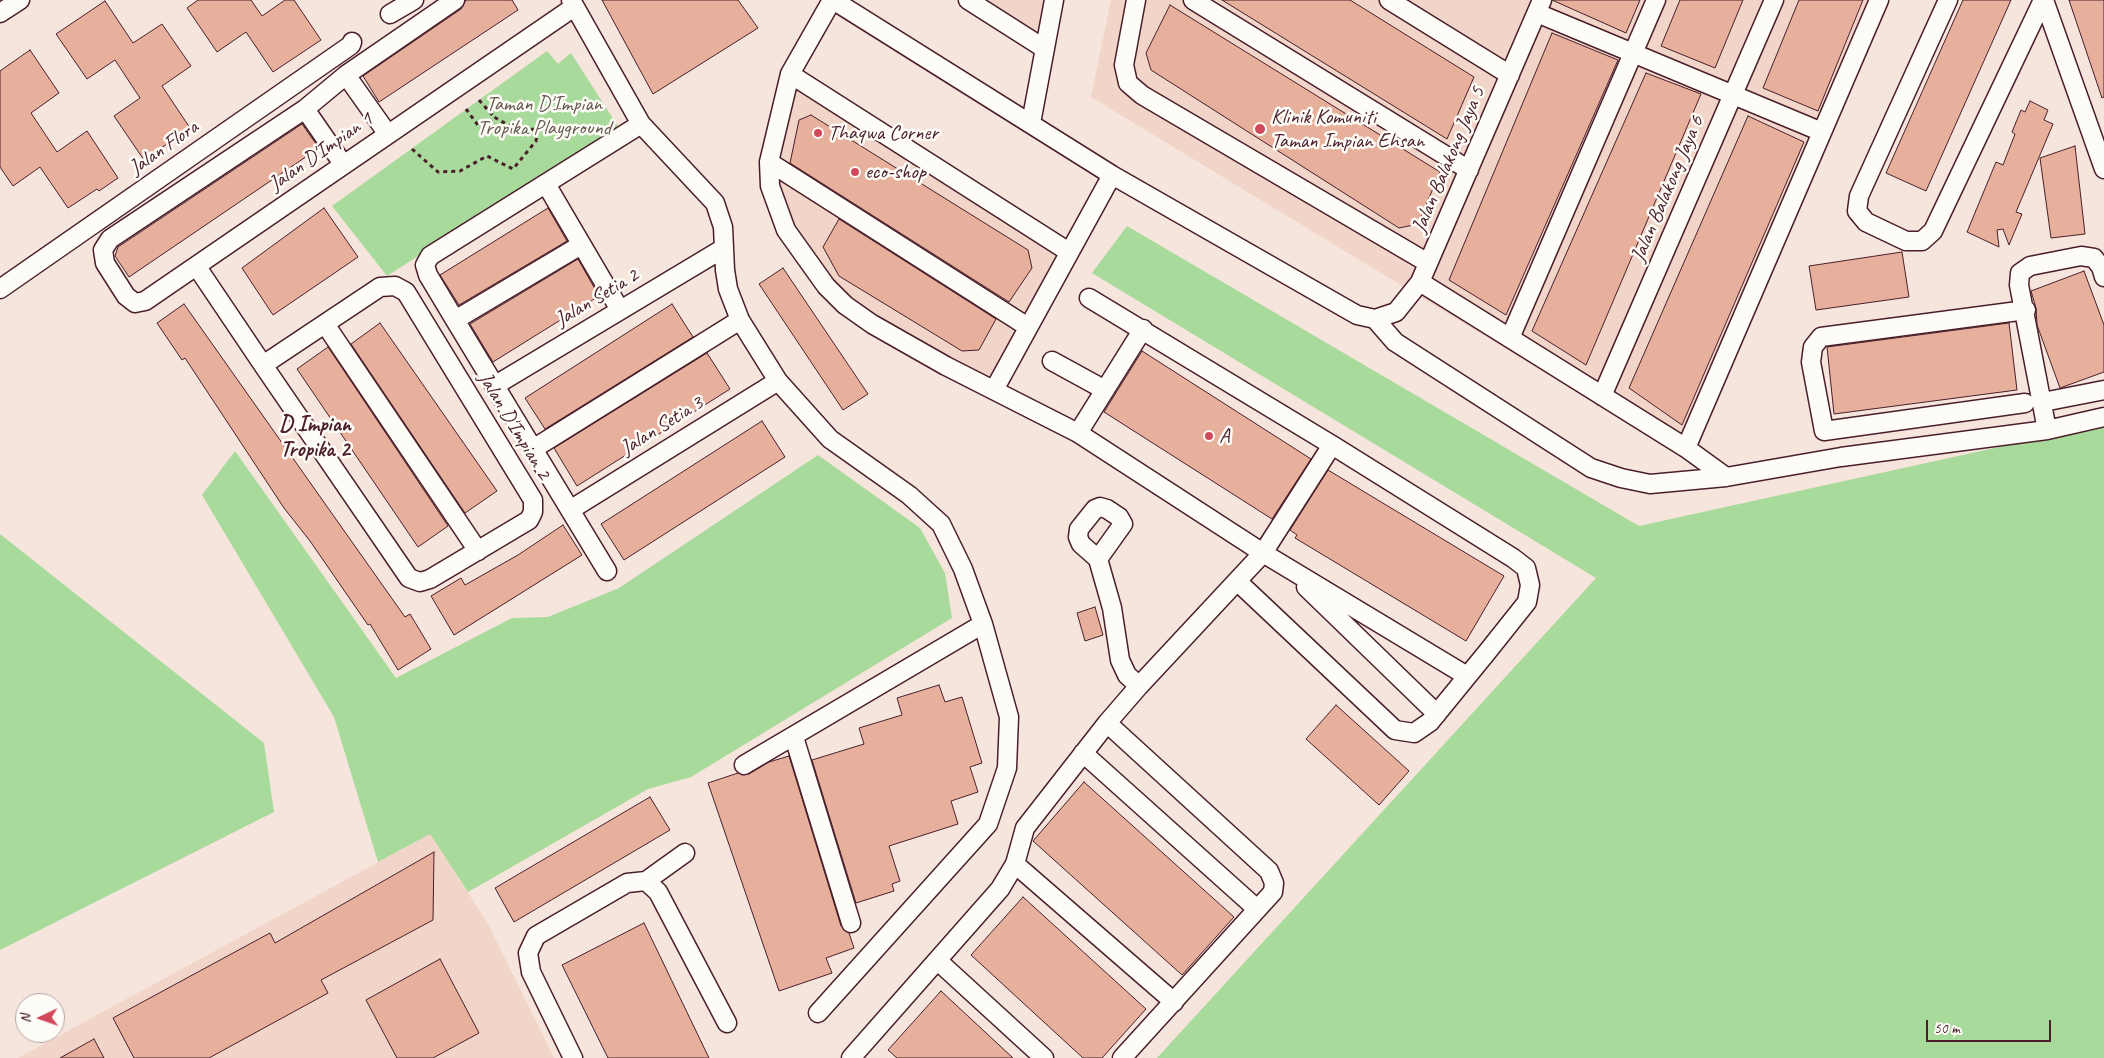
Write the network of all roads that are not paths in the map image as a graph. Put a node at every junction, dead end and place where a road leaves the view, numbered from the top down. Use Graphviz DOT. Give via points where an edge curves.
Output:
graph roads {
  1 [pos="20,0"];
  2 [pos="414,0"];
  3 [pos="455,0"];
  4 [pos="832,0"];
  5 [pos="968,0"];
  6 [pos="1054,0"];
  7 [pos="1136,0"];
  8 [pos="1193,0"];
  9 [pos="1389,0"];
  10 [pos="1656,0"];
  11 [pos="1774,0"];
  12 [pos="1879,0"];
  13 [pos="1948,0"];
  14 [pos="2043,0"];
  15 [pos="572,3"];
  16 [pos="1539,7"];
  17 [pos="0,13"];
  18 [pos="390,14"];
  19 [pos="352,42"];
  20 [pos="1045,49"];
  21 [pos="1633,54"];
  22 [pos="346,74"];
  23 [pos="790,74"];
  24 [pos="1510,75"];
  25 [pos="1733,96"];
  26 [pos="305,109"];
  27 [pos="1031,122"];
  28 [pos="641,124"];
  29 [pos="1822,132"];
  30 [pos="387,133"];
  31 [pos="2099,136"];
  32 [pos="769,162"];
  33 [pos="343,164"];
  34 [pos="2104,169"];
  35 [pos="1469,170"];
  36 [pos="1112,175"];
  37 [pos="546,184"];
  38 [pos="581,244"];
  39 [pos="724,248"];
  40 [pos="1069,252"];
  41 [pos="1428,263"];
  42 [pos="197,267"];
  43 [pos="2104,277"];
  44 [pos="1420,282"];
  45 [pos="0,290"];
  46 [pos="1089,298"];
  47 [pos="620,310"];
  48 [pos="2026,310"];
  49 [pos="1375,319"];
  50 [pos="454,320"];
  51 [pos="740,320"];
  52 [pos="325,324"];
  53 [pos="1028,327"];
  54 [pos="1143,329"];
  55 [pos="1510,338"];
  56 [pos="1052,361"];
  57 [pos="263,365"];
  58 [pos="778,380"];
  59 [pos="494,386"];
  60 [pos="994,390"];
  61 [pos="1104,390"];
  62 [pos="2104,390"];
  63 [pos="1602,396"];
  64 [pos="2043,402"];
  65 [pos="2025,403"];
  66 [pos="2104,417"];
  67 [pos="2047,430"];
  68 [pos="1078,433"];
  69 [pos="1332,445"];
  70 [pos="1686,448"];
  71 [pos="533,450"];
  72 [pos="1726,478"];
  73 [pos="570,510"];
  74 [pos="478,551"];
  75 [pos="1263,553"];
  76 [pos="1098,560"];
  77 [pos="1284,566"];
  78 [pos="607,571"];
  79 [pos="1237,581"];
  80 [pos="983,624"];
  81 [pos="1467,676"];
  82 [pos="1139,686"];
  83 [pos="1436,714"];
  84 [pos="1107,723"];
  85 [pos="794,737"];
  86 [pos="1083,754"];
  87 [pos="744,764"];
  88 [pos="685,853"];
  89 [pos="1015,864"];
  90 [pos="646,881"];
  91 [pos="1257,909"];
  92 [pos="851,922"];
  93 [pos="938,961"];
  94 [pos="1174,1002"];
  95 [pos="818,1013"];
  96 [pos="726,1023"];
  97 [pos="855,1057"];
  98 [pos="573,1058"];
  99 [pos="1044,1058"];
  100 [pos="1122,1058"];
  1 -- 17 [label="street"];
  2 -- 18 [label="street"];
  3 -- 22 [label="street"];
  4 -- 23 [label="street"];
  4 -- 27 [label="street"];
  5 -- 20 [label="street"];
  6 -- 20 [label="street"];
  7 -- 41 [label="street" via="1124,65 1128,83 1142,95"];
  8 -- 35 [label="street"];
  9 -- 24 [label="street"];
  10 -- 21 [label="street"];
  11 -- 25 [label="street, Jalan Balakong Jaya 6"];
  12 -- 29 [label="street"];
  13 -- 14 [label="street" via="1859,196 1857,211 1866,222 1906,241 1922,241 1933,231"];
  14 -- 31 [label="street"];
  15 -- 28 [label="street"];
  15 -- 30 [label="street, Jalan D'Impian 1"];
  16 -- 21 [label="street"];
  16 -- 24 [label="street, Jalan Balakong Jaya 5"];
  19 -- 45 [label="street, Jalan Flora"];
  20 -- 27 [label="street"];
  21 -- 25 [label="street"];
  21 -- 55 [label="street"];
  22 -- 26 [label="street"];
  22 -- 30 [label="street"];
  23 -- 32 [label="street"];
  23 -- 40 [label="street"];
  24 -- 35 [label="street, Jalan Balakong Jaya 5"];
  25 -- 29 [label="street"];
  25 -- 63 [label="street, Jalan Balakong Jaya 6"];
  26 -- 33 [label="street"];
  26 -- 42 [label="street, Jalan D'Impian 1" via="110,239 103,250 105,263 126,296 135,303 146,301"];
  27 -- 36 [label="street"];
  28 -- 37 [label="street"];
  28 -- 39 [label="street" via="715,203 723,227"];
  29 -- 70 [label="street"];
  30 -- 33 [label="street, Jalan D'Impian 1"];
  31 -- 34 [label="street"];
  32 -- 53 [label="street"];
  32 -- 60 [label="street" via="770,186 786,230 826,286 845,305 880,329"];
  33 -- 42 [label="street, Jalan D'Impian 1"];
  35 -- 41 [label="street, Jalan Balakong Jaya 5"];
  36 -- 40 [label="street"];
  36 -- 49 [label="street" via="1357,314"];
  37 -- 38 [label="street"];
  37 -- 50 [label="street" via="430,256 425,265 428,275"];
  38 -- 47 [label="street"];
  38 -- 50 [label="street"];
  39 -- 47 [label="street, Jalan Setia 2"];
  39 -- 51 [label="street" via="728,289"];
  40 -- 53 [label="street"];
  41 -- 44 [label="street, Jalan Balakong Jaya 5"];
  42 -- 57 [label="street, Jalan D'Impian 2"];
  43 -- 48 [label="street" via="2094,258 2081,256 2030,266 2020,272 2019,285"];
  44 -- 49 [label="street, Jalan Balakong Jaya 5" via="1396,312"];
  44 -- 55 [label="street"];
  46 -- 54 [label="street"];
  47 -- 59 [label="street, Jalan Setia 2"];
  48 -- 64 [label="street"];
  48 -- 65 [label="street" via="1820,337 1813,347 1811,362 1824,431"];
  49 -- 72 [label="street" via="1395,342 1591,468 1650,484"];
  50 -- 59 [label="street"];
  51 -- 58 [label="street"];
  51 -- 71 [label="street"];
  52 -- 57 [label="street, Jalan D'Impian 2"];
  52 -- 74 [label="street"];
  52 -- 74 [label="street, Jalan D'Impian 2" via="380,287 395,286 406,292 533,500 529,520"];
  53 -- 60 [label="street"];
  54 -- 61 [label="street"];
  54 -- 69 [label="street"];
  55 -- 63 [label="street"];
  56 -- 61 [label="street"];
  57 -- 74 [label="street, Jalan D'Impian 2" via="409,578 420,582 430,579"];
  58 -- 73 [label="street, Jalan Setia 3"];
  58 -- 80 [label="street" via="830,439 909,495 941,524 963,569"];
  59 -- 71 [label="street"];
  60 -- 68 [label="street"];
  61 -- 68 [label="street"];
  62 -- 64 [label="street"];
  63 -- 70 [label="street"];
  64 -- 67 [label="street"];
  66 -- 67 [label="street"];
  67 -- 72 [label="street" via="1841,457"];
  68 -- 75 [label="street"];
  69 -- 75 [label="street"];
  69 -- 81 [label="street" via="1526,568 1530,585 1527,602"];
  70 -- 72 [label="street"];
  71 -- 73 [label="street"];
  73 -- 78 [label="street"];
  75 -- 77 [label="street"];
  75 -- 79 [label="street"];
  76 -- 82 [label="street" via="1112,608 1120,660 1127,675"];
  77 -- 81 [label="street"];
  77 -- 83 [label="street"];
  79 -- 82 [label="street"];
  79 -- 83 [label="street" via="1395,730 1414,733"];
  80 -- 85 [label="street"];
  80 -- 95 [label="street" via="1008,717 1006,768 988,824"];
  81 -- 83 [label="street"];
  82 -- 84 [label="street"];
  84 -- 86 [label="street"];
  84 -- 91 [label="street" via="1269,870 1274,882 1273,892"];
  85 -- 87 [label="street"];
  85 -- 92 [label="street"];
  86 -- 89 [label="street" via="1025,828"];
  86 -- 91 [label="street"];
  88 -- 90 [label="street"];
  89 -- 93 [label="street" via="1000,889"];
  89 -- 94 [label="street"];
  90 -- 96 [label="street" via="658,892"];
  90 -- 98 [label="street" via="627,883 536,936 528,953 531,972"];
  91 -- 94 [label="street"];
  93 -- 97 [label="street"];
  93 -- 99 [label="street"];
  94 -- 100 [label="street"];
}
